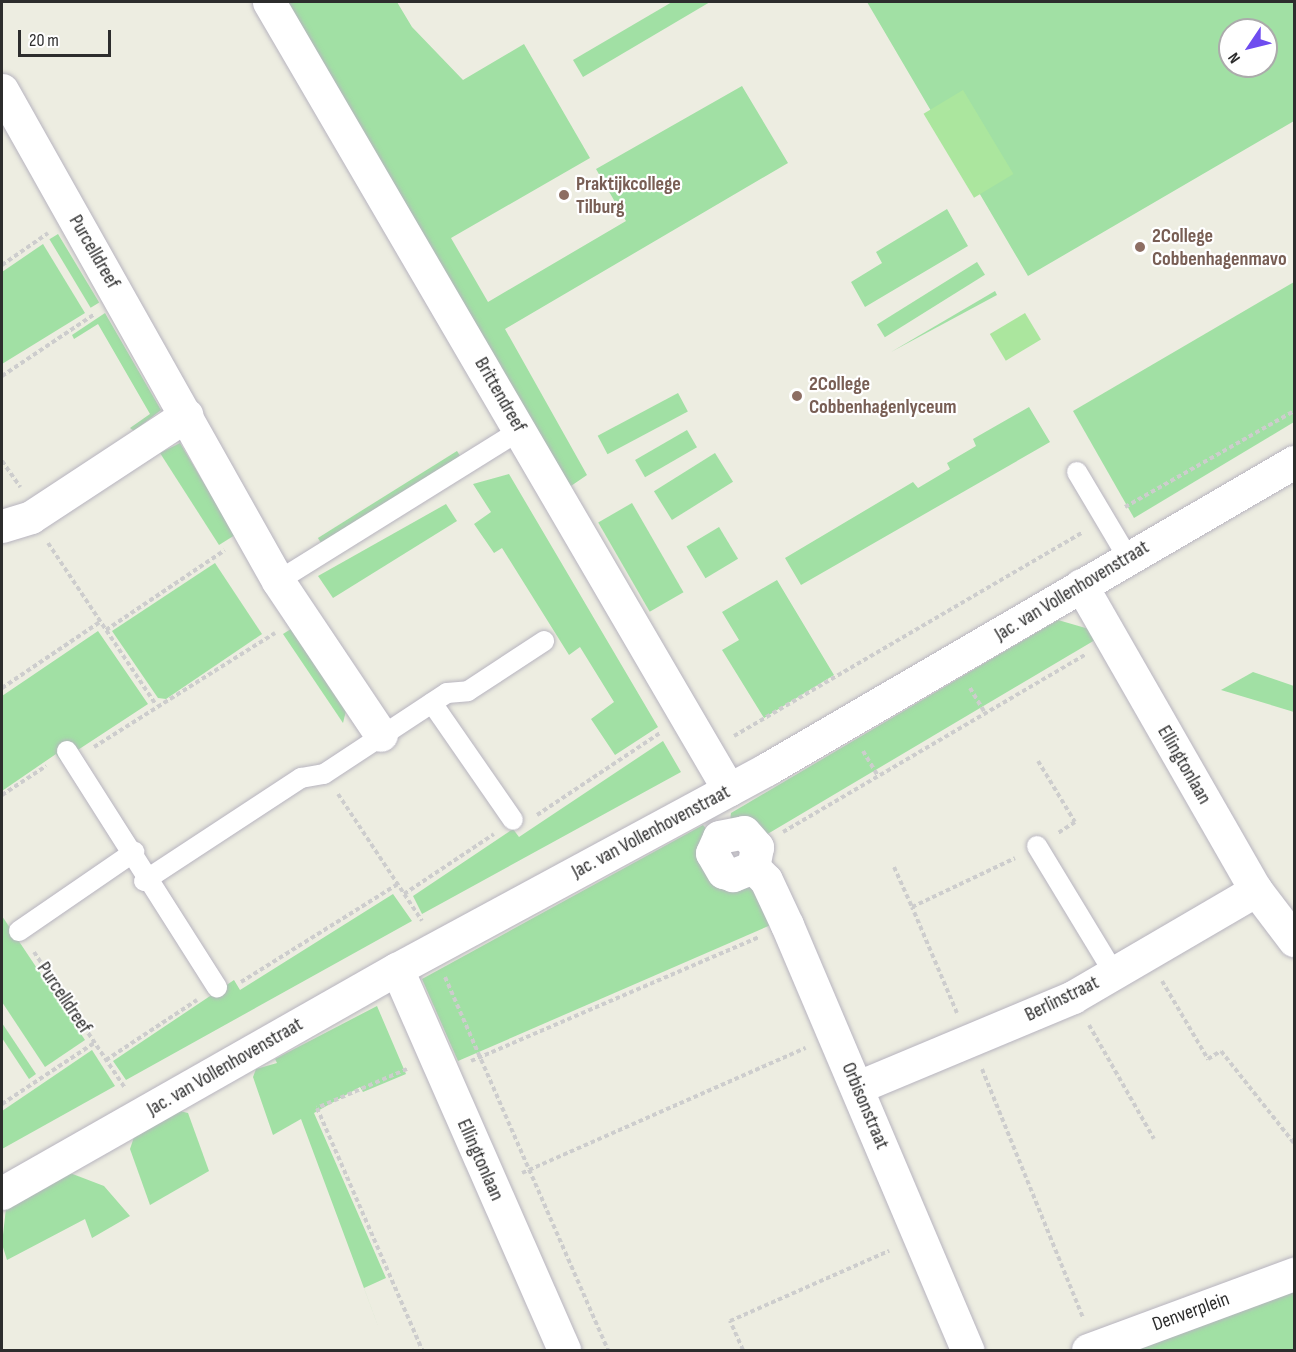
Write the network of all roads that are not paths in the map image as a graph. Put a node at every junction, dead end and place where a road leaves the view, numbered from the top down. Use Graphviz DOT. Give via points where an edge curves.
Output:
graph roads {
  1 [pos="269,2"];
  2 [pos="2,90"];
  3 [pos="186,415"];
  4 [pos="521,430"];
  5 [pos="1294,462"];
  6 [pos="1077,472"];
  7 [pos="16,522"];
  8 [pos="1128,558"];
  9 [pos="278,581"];
  10 [pos="1081,585"];
  11 [pos="544,641"];
  12 [pos="432,703"];
  13 [pos="381,735"];
  14 [pos="70,756"];
  15 [pos="729,790"];
  16 [pos="513,820"];
  17 [pos="1037,846"];
  18 [pos="134,852"];
  19 [pos="755,857"];
  20 [pos="144,881"];
  21 [pos="1256,890"];
  22 [pos="19,931"];
  23 [pos="1294,939"];
  24 [pos="398,969"];
  25 [pos="1114,973"];
  26 [pos="217,987"];
  27 [pos="858,1087"];
  28 [pos="2,1193"];
  29 [pos="1294,1274"];
  30 [pos="564,1350"];
  31 [pos="967,1350"];
  32 [pos="1088,1350"];
  1 -- 4 [label="street, Brittendreef"];
  2 -- 3 [label="street, Purcelldreef"];
  3 -- 7 [label="street"];
  3 -- 9 [label="street, Purcelldreef"];
  4 -- 9 [label="lane"];
  4 -- 15 [label="street, Brittendreef"];
  5 -- 8 [label="street, Jac. van Vollenhovenstraat"];
  6 -- 8 [label="lane"];
  8 -- 10 [label="street, Jac. van Vollenhovenstraat"];
  9 -- 13 [label="street, Purcelldreef"];
  10 -- 15 [label="street, Jac. van Vollenhovenstraat"];
  10 -- 21 [label="street, Ellingtonlaan"];
  11 -- 12 [label="lane" via="468,691 447,693"];
  12 -- 13 [label="lane"];
  12 -- 16 [label="lane"];
  13 -- 20 [label="lane" via="324,774 301,778"];
  14 -- 18 [label="lane"];
  15 -- 24 [label="street, Jac. van Vollenhovenstraat" via="429,938"];
  17 -- 25 [label="lane"];
  18 -- 20 [label="lane"];
  18 -- 22 [label="lane"];
  19 -- 27 [label="street, Orbisonstraat"];
  20 -- 26 [label="lane"];
  21 -- 23 [label="street, Ellingtonlaan"];
  21 -- 25 [label="street, Berlinstraat"];
  24 -- 28 [label="street, Jac. van Vollenhovenstraat"];
  24 -- 30 [label="street, Ellingtonlaan"];
  25 -- 27 [label="street, Berlinstraat" via="1073,997"];
  27 -- 31 [label="street, Orbisonstraat"];
  29 -- 32 [label="street, Denverplein"];
}
